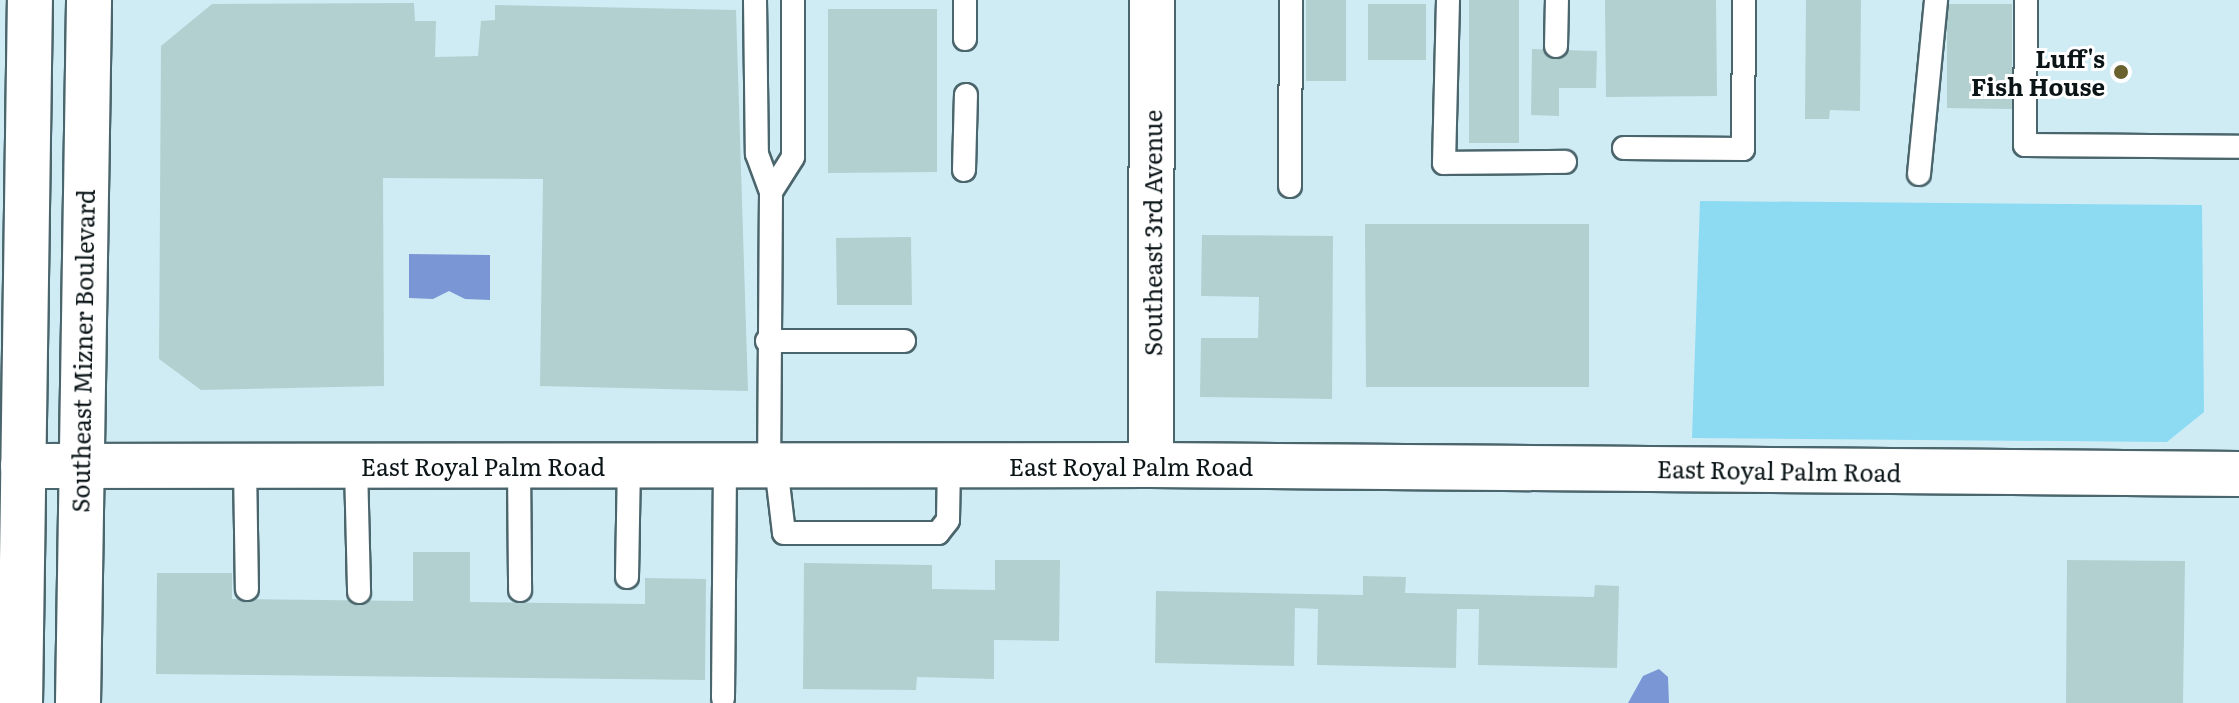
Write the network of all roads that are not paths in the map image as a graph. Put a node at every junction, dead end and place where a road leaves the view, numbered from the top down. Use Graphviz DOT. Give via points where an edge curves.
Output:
graph roads {
  1 [pos="30,0"];
  2 [pos="89,0"];
  3 [pos="755,0"];
  4 [pos="793,0"];
  5 [pos="965,0"];
  6 [pos="1152,0"];
  7 [pos="1291,0"];
  8 [pos="1448,0"];
  9 [pos="1557,0"];
  10 [pos="1744,0"];
  11 [pos="1936,0"];
  12 [pos="2026,0"];
  13 [pos="965,39"];
  14 [pos="1556,46"];
  15 [pos="966,95"];
  16 [pos="2239,147"];
  17 [pos="1624,148"];
  18 [pos="1565,162"];
  19 [pos="964,170"];
  20 [pos="1919,174"];
  21 [pos="1290,186"];
  22 [pos="771,192"];
  23 [pos="13,289"];
  24 [pos="767,341"];
  25 [pos="904,341"];
  26 [pos="519,465"];
  27 [pos="725,465"];
  28 [pos="949,465"];
  29 [pos="1151,465"];
  30 [pos="23,466"];
  31 [pos="80,466"];
  32 [pos="245,466"];
  33 [pos="356,466"];
  34 [pos="629,466"];
  35 [pos="773,466"];
  36 [pos="2239,474"];
  37 [pos="627,577"];
  38 [pos="247,589"];
  39 [pos="520,590"];
  40 [pos="359,592"];
  41 [pos="723,698"];
  42 [pos="20,703"];
  43 [pos="78,703"];
  1 -- 23 [label="street"];
  2 -- 31 [label="street, Southeast Mizner Boulevard"];
  3 -- 22 [label="lane" via="757,154"];
  4 -- 22 [label="lane" via="793,157"];
  5 -- 13 [label="lane"];
  6 -- 29 [label="street, Southeast 3rd Avenue"];
  7 -- 21 [label="lane"];
  8 -- 18 [label="lane" via="1444,163"];
  9 -- 14 [label="lane"];
  10 -- 17 [label="lane" via="1743,149"];
  11 -- 20 [label="lane"];
  12 -- 16 [label="lane" via="2025,145"];
  15 -- 19 [label="lane"];
  22 -- 24 [label="lane"];
  23 -- 30 [label="street"];
  24 -- 25 [label="lane"];
  24 -- 35 [label="lane"];
  26 -- 33 [label="street, East Royal Palm Road"];
  26 -- 34 [label="street, East Royal Palm Road"];
  26 -- 39 [label="lane"];
  27 -- 34 [label="street, East Royal Palm Road"];
  27 -- 35 [label="street, East Royal Palm Road"];
  27 -- 41 [label="lane"];
  28 -- 29 [label="street, East Royal Palm Road"];
  28 -- 35 [label="street, East Royal Palm Road"];
  28 -- 35 [label="lane" via="948,520 938,533 784,533"];
  29 -- 36 [label="street, East Royal Palm Road"];
  30 -- 31 [label="street, East Royal Palm Road"];
  30 -- 42 [label="street"];
  31 -- 32 [label="street, East Royal Palm Road"];
  31 -- 43 [label="street, Southeast Mizner Boulevard"];
  32 -- 33 [label="street, East Royal Palm Road"];
  32 -- 38 [label="lane"];
  33 -- 40 [label="lane"];
  34 -- 37 [label="lane"];
}
